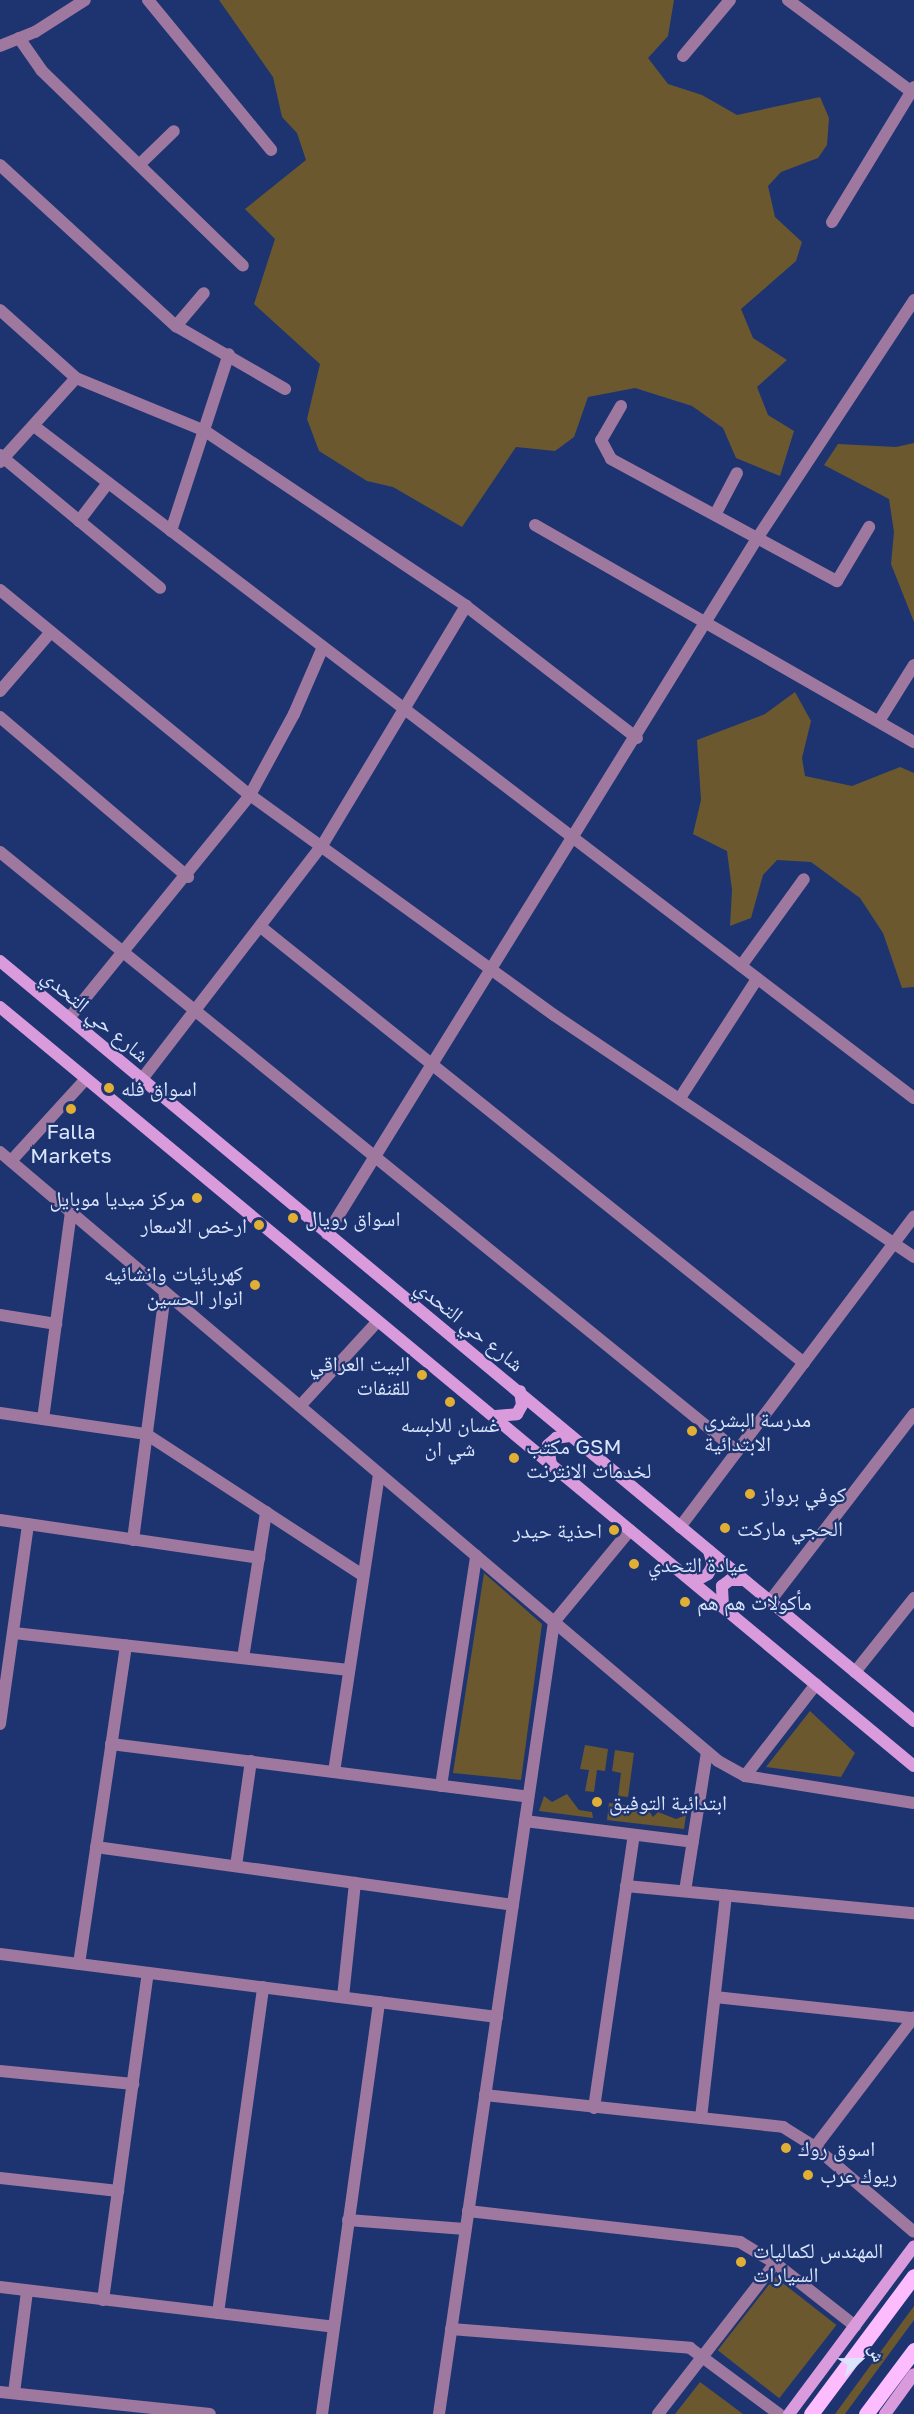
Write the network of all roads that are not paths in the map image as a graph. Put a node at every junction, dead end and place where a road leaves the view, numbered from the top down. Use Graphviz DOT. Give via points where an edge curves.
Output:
graph roads {
  1 [pos="86,0"];
  2 [pos="148,0"];
  3 [pos="730,0"];
  4 [pos="788,0"];
  5 [pos="20,38"];
  6 [pos="0,46"];
  7 [pos="683,56"];
  8 [pos="913,89"];
  9 [pos="174,131"];
  10 [pos="271,150"];
  11 [pos="140,164"];
  12 [pos="0,165"];
  13 [pos="831,222"];
  14 [pos="243,266"];
  15 [pos="204,293"];
  16 [pos="914,300"];
  17 [pos="0,310"];
  18 [pos="176,326"];
  19 [pos="229,354"];
  20 [pos="76,378"];
  21 [pos="285,388"];
  22 [pos="621,406"];
  23 [pos="34,426"];
  24 [pos="205,431"];
  25 [pos="1,459"];
  26 [pos="737,473"];
  27 [pos="108,483"];
  28 [pos="716,513"];
  29 [pos="79,521"];
  30 [pos="535,525"];
  31 [pos="869,527"];
  32 [pos="171,531"];
  33 [pos="758,537"];
  34 [pos="160,588"];
  35 [pos="0,590"];
  36 [pos="466,606"];
  37 [pos="704,625"];
  38 [pos="51,632"];
  39 [pos="323,647"];
  40 [pos="914,665"];
  41 [pos="0,691"];
  42 [pos="404,710"];
  43 [pos="0,717"];
  44 [pos="879,721"];
  45 [pos="638,738"];
  46 [pos="914,742"];
  47 [pos="250,795"];
  48 [pos="572,837"];
  49 [pos="323,844"];
  50 [pos="0,852"];
  51 [pos="188,877"];
  52 [pos="804,879"];
  53 [pos="262,928"];
  54 [pos="124,952"];
  55 [pos="0,962"];
  56 [pos="741,966"];
  57 [pos="491,968"];
  58 [pos="757,979"];
  59 [pos="0,1007"];
  60 [pos="195,1011"];
  61 [pos="69,1018"];
  62 [pos="430,1067"];
  63 [pos="86,1078"];
  64 [pos="142,1079"];
  65 [pos="680,1098"];
  66 [pos="914,1098"];
  67 [pos="0,1152"];
  68 [pos="375,1156"];
  69 [pos="11,1161"];
  70 [pos="71,1213"];
  71 [pos="914,1216"];
  72 [pos="327,1234"];
  73 [pos="895,1241"];
  74 [pos="914,1257"];
  75 [pos="165,1292"];
  76 [pos="0,1315"];
  77 [pos="378,1321"];
  78 [pos="56,1324"];
  79 [pos="804,1363"];
  80 [pos="520,1391"];
  81 [pos="300,1406"];
  82 [pos="0,1413"];
  83 [pos="914,1414"];
  84 [pos="495,1416"];
  85 [pos="43,1419"];
  86 [pos="146,1434"];
  87 [pos="570,1436"];
  88 [pos="737,1451"];
  89 [pos="552,1465"];
  90 [pos="379,1474"];
  91 [pos="266,1512"];
  92 [pos="0,1520"];
  93 [pos="28,1524"];
  94 [pos="680,1527"];
  95 [pos="630,1530"];
  96 [pos="133,1540"];
  97 [pos="705,1547"];
  98 [pos="476,1556"];
  99 [pos="259,1558"];
  100 [pos="362,1575"];
  101 [pos="685,1576"];
  102 [pos="744,1580"];
  103 [pos="770,1601"];
  104 [pos="913,1601"];
  105 [pos="725,1609"];
  106 [pos="554,1622"];
  107 [pos="14,1632"];
  108 [pos="126,1645"];
  109 [pos="5,1652"];
  110 [pos="243,1658"];
  111 [pos="349,1670"];
  112 [pos="855,1672"];
  113 [pos="816,1684"];
  114 [pos="914,1721"];
  115 [pos="0,1724"];
  116 [pos="111,1744"];
  117 [pos="707,1752"];
  118 [pos="251,1761"];
  119 [pos="914,1766"];
  120 [pos="334,1772"];
  121 [pos="745,1776"];
  122 [pos="441,1786"];
  123 [pos="528,1797"];
  124 [pos="914,1803"];
  125 [pos="525,1821"];
  126 [pos="634,1835"];
  127 [pos="693,1842"];
  128 [pos="96,1847"];
  129 [pos="236,1866"];
  130 [pos="355,1883"];
  131 [pos="626,1886"];
  132 [pos="685,1892"];
  133 [pos="726,1895"];
  134 [pos="513,1905"];
  135 [pos="914,1913"];
  136 [pos="0,1954"];
  137 [pos="79,1964"];
  138 [pos="148,1973"];
  139 [pos="263,1987"];
  140 [pos="715,1996"];
  141 [pos="343,1997"];
  142 [pos="379,2002"];
  143 [pos="496,2017"];
  144 [pos="913,2017"];
  145 [pos="0,2071"];
  146 [pos="133,2084"];
  147 [pos="485,2095"];
  148 [pos="594,2108"];
  149 [pos="701,2118"];
  150 [pos="815,2147"];
  151 [pos="0,2178"];
  152 [pos="118,2191"];
  153 [pos="468,2211"];
  154 [pos="348,2220"];
  155 [pos="465,2229"];
  156 [pos="914,2232"];
  157 [pos="914,2246"];
  158 [pos="775,2263"];
  159 [pos="914,2276"];
  160 [pos="0,2287"];
  161 [pos="27,2291"];
  162 [pos="103,2300"];
  163 [pos="218,2313"];
  164 [pos="855,2326"];
  165 [pos="334,2327"];
  166 [pos="451,2329"];
  167 [pos="914,2350"];
  168 [pos="704,2355"];
  169 [pos="914,2374"];
  170 [pos="0,2392"];
  171 [pos="14,2393"];
  172 [pos="204,2414"];
  173 [pos="210,2414"];
  174 [pos="322,2414"];
  175 [pos="439,2414"];
  176 [pos="658,2414"];
  177 [pos="779,2414"];
  178 [pos="789,2414"];
  179 [pos="811,2414"];
  180 [pos="866,2414"];
  181 [pos="885,2414"];
  1 -- 5 [label="street"];
  2 -- 10 [label="street"];
  3 -- 7 [label="street"];
  4 -- 8 [label="street"];
  5 -- 6 [label="street"];
  5 -- 11 [label="street" via="41,70"];
  8 -- 13 [label="street"];
  9 -- 11 [label="street"];
  11 -- 14 [label="street"];
  12 -- 18 [label="street"];
  15 -- 18 [label="street"];
  16 -- 33 [label="street"];
  17 -- 20 [label="street"];
  18 -- 19 [label="street"];
  19 -- 21 [label="street"];
  19 -- 24 [label="street"];
  20 -- 23 [label="street"];
  20 -- 24 [label="street"];
  22 -- 28 [label="street" via="600,440 611,459"];
  23 -- 25 [label="street"];
  23 -- 27 [label="street"];
  24 -- 32 [label="street"];
  24 -- 36 [label="street"];
  25 -- 29 [label="street"];
  26 -- 28 [label="street"];
  27 -- 29 [label="street"];
  27 -- 32 [label="street"];
  28 -- 33 [label="street"];
  29 -- 34 [label="street"];
  30 -- 37 [label="street"];
  31 -- 33 [label="street" via="837,581"];
  32 -- 39 [label="street"];
  33 -- 37 [label="street"];
  35 -- 38 [label="street"];
  36 -- 42 [label="street"];
  36 -- 45 [label="street"];
  37 -- 44 [label="street"];
  37 -- 45 [label="street"];
  38 -- 41 [label="street"];
  38 -- 47 [label="street"];
  39 -- 42 [label="street"];
  39 -- 47 [label="street" via="294,714"];
  40 -- 44 [label="street"];
  42 -- 48 [label="street"];
  42 -- 49 [label="street"];
  43 -- 51 [label="street"];
  44 -- 46 [label="street"];
  45 -- 48 [label="street"];
  47 -- 49 [label="street"];
  47 -- 51 [label="street"];
  48 -- 56 [label="street"];
  48 -- 57 [label="street"];
  49 -- 53 [label="street"];
  49 -- 57 [label="street"];
  50 -- 54 [label="street"];
  51 -- 54 [label="street"];
  52 -- 56 [label="street"];
  53 -- 60 [label="street"];
  53 -- 62 [label="street"];
  54 -- 60 [label="street"];
  54 -- 61 [label="street"];
  55 -- 61 [label="main road, شارع حي التحدي"];
  56 -- 58 [label="street"];
  57 -- 62 [label="street"];
  57 -- 65 [label="street"];
  58 -- 65 [label="street"];
  58 -- 66 [label="street"];
  59 -- 63 [label="main road"];
  60 -- 64 [label="street"];
  60 -- 68 [label="street"];
  61 -- 64 [label="main road, شارع حي التحدي"];
  62 -- 68 [label="street"];
  62 -- 79 [label="street"];
  63 -- 69 [label="street"];
  63 -- 77 [label="main road"];
  64 -- 72 [label="main road, شارع حي التحدي"];
  65 -- 73 [label="street"];
  67 -- 69 [label="street"];
  68 -- 72 [label="street"];
  68 -- 88 [label="street"];
  69 -- 70 [label="street"];
  70 -- 75 [label="street"];
  70 -- 78 [label="street"];
  71 -- 73 [label="street"];
  72 -- 80 [label="main road, شارع حي التحدي"];
  73 -- 74 [label="street"];
  73 -- 79 [label="street"];
  75 -- 81 [label="street"];
  75 -- 86 [label="street"];
  76 -- 78 [label="street"];
  77 -- 81 [label="street"];
  77 -- 84 [label="main road"];
  78 -- 85 [label="street"];
  79 -- 88 [label="street"];
  80 -- 84 [label="main road" via="522,1405 517,1414 508,1418"];
  80 -- 87 [label="main road, شارع حي التحدي"];
  81 -- 90 [label="street"];
  82 -- 85 [label="street"];
  83 -- 103 [label="street"];
  84 -- 89 [label="main road"];
  85 -- 86 [label="street"];
  86 -- 91 [label="street"];
  86 -- 96 [label="street"];
  87 -- 89 [label="main road" via="560,1436 548,1445"];
  87 -- 94 [label="main road, شارع حي التحدي"];
  88 -- 94 [label="street"];
  89 -- 95 [label="main road"];
  90 -- 98 [label="street"];
  90 -- 100 [label="street"];
  91 -- 99 [label="street"];
  91 -- 100 [label="street"];
  92 -- 93 [label="street"];
  93 -- 96 [label="street"];
  93 -- 107 [label="street"];
  94 -- 97 [label="main road, شارع حي التحدي"];
  95 -- 101 [label="main road"];
  95 -- 106 [label="street"];
  96 -- 99 [label="street"];
  97 -- 101 [label="main road" via="713,1560 708,1574 694,1579"];
  97 -- 102 [label="main road, شارع حي التحدي"];
  98 -- 106 [label="street"];
  98 -- 122 [label="street"];
  99 -- 110 [label="street"];
  100 -- 111 [label="street"];
  101 -- 105 [label="main road"];
  102 -- 103 [label="main road, شارع حي التحدي"];
  102 -- 105 [label="main road" via="730,1580 722,1586 720,1600"];
  103 -- 112 [label="main road, شارع حي التحدي"];
  104 -- 112 [label="street"];
  105 -- 113 [label="main road"];
  106 -- 117 [label="street"];
  106 -- 123 [label="street"];
  107 -- 108 [label="street"];
  107 -- 109 [label="street"];
  108 -- 110 [label="street"];
  108 -- 116 [label="street"];
  109 -- 115 [label="street"];
  110 -- 111 [label="street"];
  111 -- 120 [label="street"];
  112 -- 114 [label="main road, شارع حي التحدي"];
  113 -- 119 [label="main road"];
  113 -- 121 [label="street"];
  116 -- 118 [label="street"];
  116 -- 128 [label="street"];
  117 -- 121 [label="street"];
  117 -- 127 [label="street"];
  118 -- 120 [label="street"];
  118 -- 129 [label="street"];
  120 -- 122 [label="street"];
  121 -- 124 [label="street"];
  122 -- 123 [label="street"];
  123 -- 125 [label="street"];
  125 -- 126 [label="street"];
  125 -- 134 [label="street"];
  126 -- 127 [label="street"];
  126 -- 131 [label="street"];
  127 -- 132 [label="street"];
  128 -- 129 [label="street"];
  128 -- 137 [label="street"];
  129 -- 130 [label="street"];
  130 -- 134 [label="street"];
  130 -- 141 [label="street"];
  131 -- 132 [label="street"];
  131 -- 148 [label="street"];
  132 -- 133 [label="street"];
  133 -- 135 [label="street"];
  133 -- 140 [label="street"];
  134 -- 143 [label="street"];
  136 -- 137 [label="street"];
  137 -- 138 [label="street"];
  138 -- 139 [label="street"];
  138 -- 146 [label="street"];
  139 -- 141 [label="street"];
  139 -- 163 [label="street"];
  140 -- 144 [label="street"];
  140 -- 149 [label="street"];
  141 -- 142 [label="street"];
  142 -- 143 [label="street"];
  142 -- 154 [label="street"];
  143 -- 147 [label="street"];
  144 -- 150 [label="street"];
  145 -- 146 [label="street"];
  146 -- 152 [label="street"];
  147 -- 148 [label="street"];
  147 -- 153 [label="street"];
  148 -- 149 [label="street"];
  149 -- 150 [label="street" via="783,2127"];
  150 -- 156 [label="street"];
  151 -- 152 [label="street"];
  152 -- 162 [label="street"];
  153 -- 155 [label="street"];
  153 -- 158 [label="street" via="728,2239"];
  154 -- 155 [label="street"];
  154 -- 165 [label="street"];
  155 -- 166 [label="street"];
  157 -- 164 [label="main road"];
  158 -- 164 [label="street"];
  158 -- 168 [label="street"];
  159 -- 179 [label="main road"];
  160 -- 161 [label="street"];
  161 -- 162 [label="street"];
  161 -- 171 [label="street"];
  162 -- 163 [label="street"];
  163 -- 165 [label="street"];
  164 -- 178 [label="main road"];
  165 -- 174 [label="street"];
  166 -- 168 [label="street" via="682,2347"];
  166 -- 175 [label="street"];
  167 -- 180 [label="main road"];
  168 -- 176 [label="street"];
  168 -- 177 [label="street"];
  169 -- 181 [label="main road"];
  170 -- 171 [label="street"];
  171 -- 172 [label="street"];
  172 -- 173 [label="street"];
}
